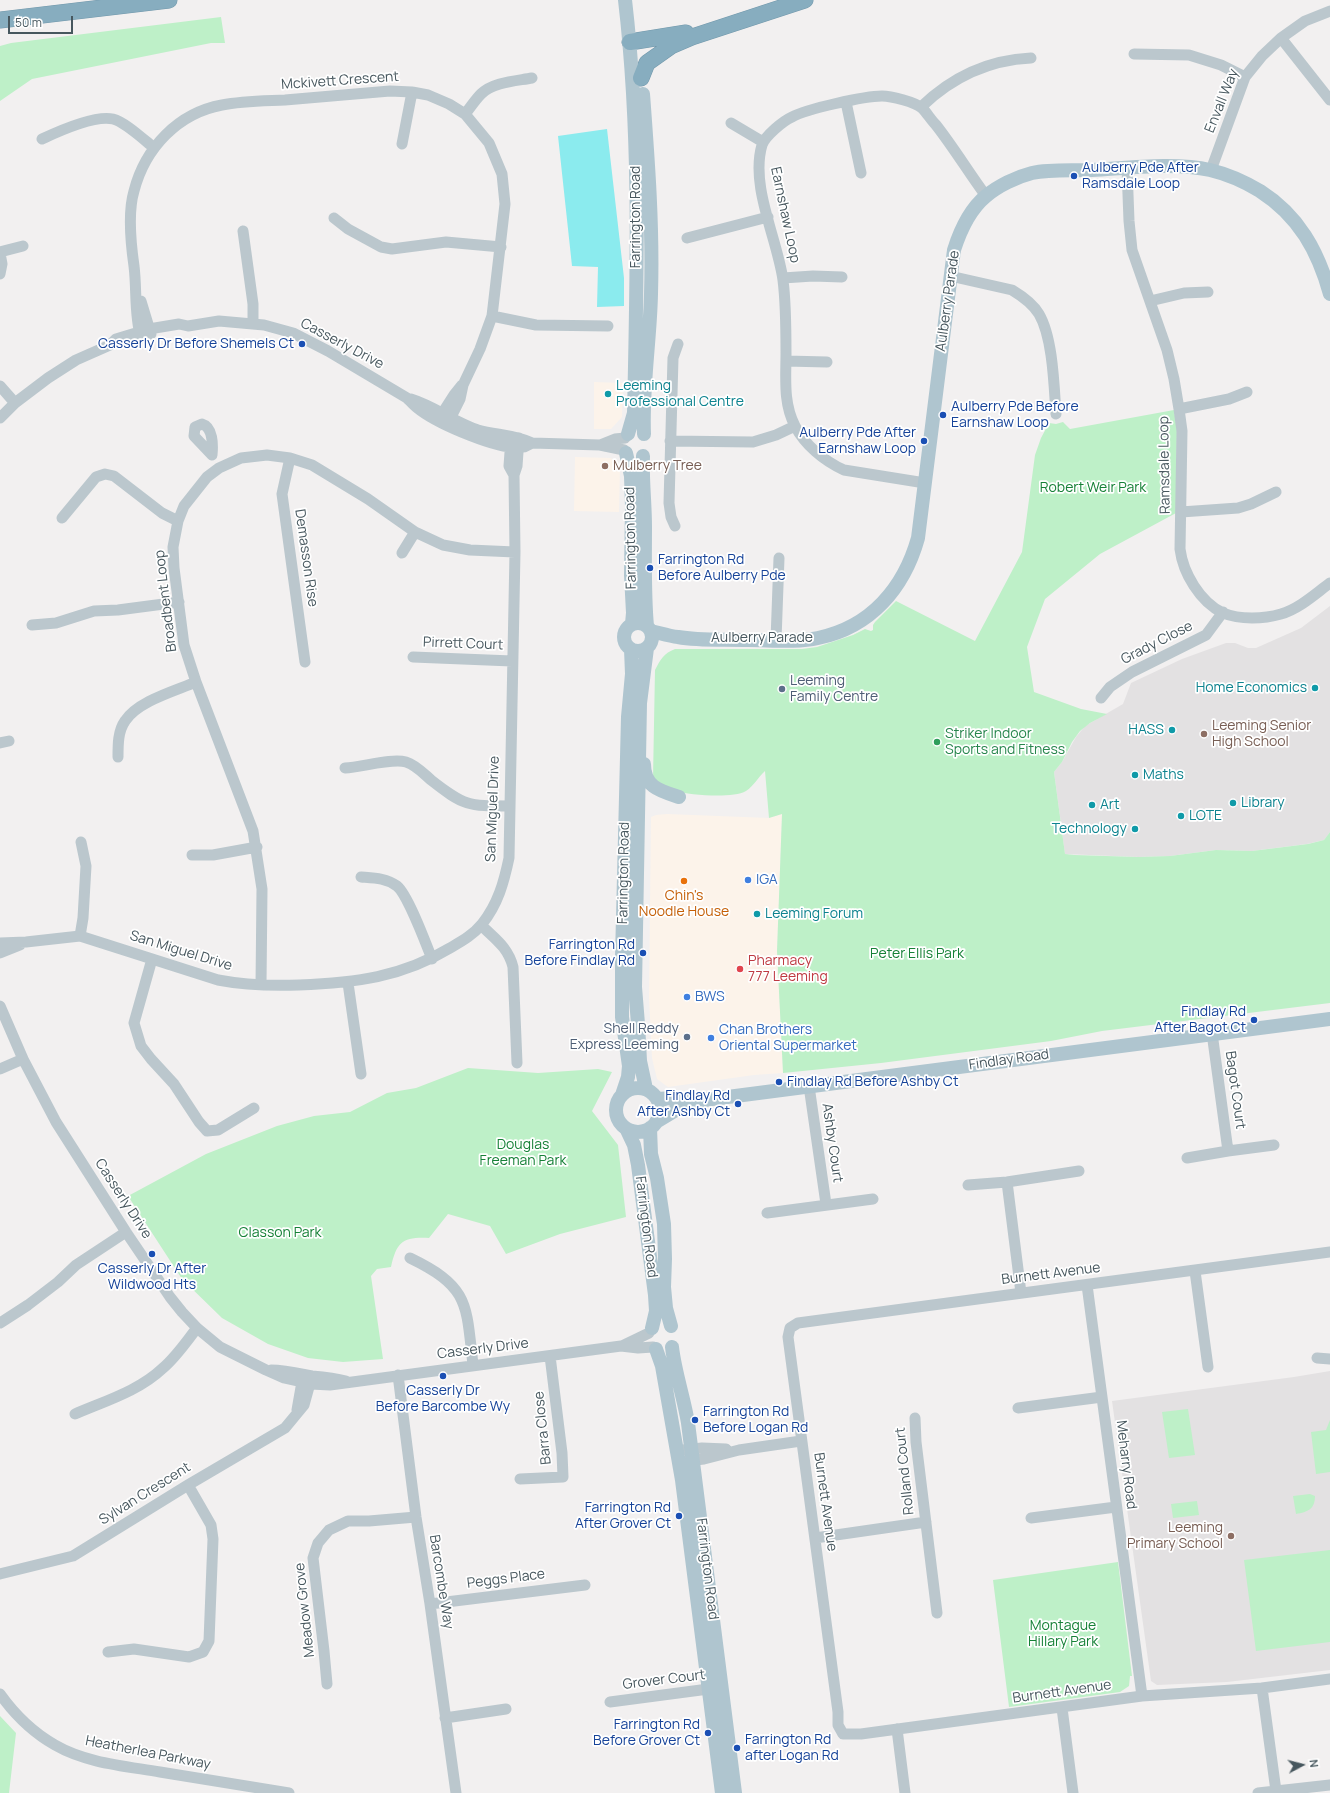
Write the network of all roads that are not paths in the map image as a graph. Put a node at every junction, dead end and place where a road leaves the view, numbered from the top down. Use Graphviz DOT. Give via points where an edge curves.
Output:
graph roads {
  1 [pos="168,0"];
  2 [pos="625,0"];
  3 [pos="634,0"];
  4 [pos="805,0"];
  5 [pos="1330,11"];
  6 [pos="0,20"];
  7 [pos="733,25"];
  8 [pos="1281,38"];
  9 [pos="634,41"];
  10 [pos="1134,54"];
  11 [pos="1031,58"];
  12 [pos="1245,77"];
  13 [pos="532,78"];
  14 [pos="641,78"];
  15 [pos="412,92"];
  16 [pos="1330,100"];
  17 [pos="846,102"];
  18 [pos="921,107"];
  19 [pos="465,114"];
  20 [pos="731,123"];
  21 [pos="42,139"];
  22 [pos="763,142"];
  23 [pos="402,144"];
  24 [pos="153,147"];
  25 [pos="1127,168"];
  26 [pos="1211,170"];
  27 [pos="861,172"];
  28 [pos="986,196"];
  29 [pos="768,217"];
  30 [pos="334,218"];
  31 [pos="243,231"];
  32 [pos="687,238"];
  33 [pos="23,246"];
  34 [pos="501,247"];
  35 [pos="0,252"];
  36 [pos="1326,264"];
  37 [pos="0,274"];
  38 [pos="950,276"];
  39 [pos="842,277"];
  40 [pos="783,278"];
  41 [pos="1208,292"];
  42 [pos="1330,294"];
  43 [pos="1150,301"];
  44 [pos="492,316"];
  45 [pos="253,323"];
  46 [pos="608,326"];
  47 [pos="145,334"];
  48 [pos="678,344"];
  49 [pos="786,361"];
  50 [pos="827,362"];
  51 [pos="0,386"];
  52 [pos="1247,392"];
  53 [pos="15,403"];
  54 [pos="1179,409"];
  55 [pos="1056,414"];
  56 [pos="0,418"];
  57 [pos="444,420"];
  58 [pos="795,426"];
  59 [pos="644,434"];
  60 [pos="670,441"];
  61 [pos="515,442"];
  62 [pos="626,444"];
  63 [pos="212,455"];
  64 [pos="643,456"];
  65 [pos="290,458"];
  66 [pos="219,468"];
  67 [pos="925,483"];
  68 [pos="1276,492"];
  69 [pos="1181,512"];
  70 [pos="62,518"];
  71 [pos="178,521"];
  72 [pos="675,526"];
  73 [pos="415,532"];
  74 [pos="515,552"];
  75 [pos="402,553"];
  76 [pos="779,558"];
  77 [pos="1330,583"];
  78 [pos="179,602"];
  79 [pos="1223,612"];
  80 [pos="632,624"];
  81 [pos="32,625"];
  82 [pos="648,637"];
  83 [pos="776,640"];
  84 [pos="631,649"];
  85 [pos="413,656"];
  86 [pos="512,660"];
  87 [pos="305,662"];
  88 [pos="196,682"];
  89 [pos="1101,698"];
  90 [pos="640,702"];
  91 [pos="118,757"];
  92 [pos="345,768"];
  93 [pos="679,797"];
  94 [pos="509,806"];
  95 [pos="81,842"];
  96 [pos="257,847"];
  97 [pos="192,855"];
  98 [pos="361,877"];
  99 [pos="481,925"];
  100 [pos="80,936"];
  101 [pos="26,942"];
  102 [pos="0,944"];
  103 [pos="0,953"];
  104 [pos="152,959"];
  105 [pos="432,959"];
  106 [pos="348,983"];
  107 [pos="261,985"];
  108 [pos="0,1006"];
  109 [pos="1330,1019"];
  110 [pos="1212,1033"];
  111 [pos="22,1059"];
  112 [pos="517,1063"];
  113 [pos="0,1069"];
  114 [pos="361,1074"];
  115 [pos="809,1086"];
  116 [pos="646,1089"];
  117 [pos="622,1095"];
  118 [pos="658,1099"];
  119 [pos="689,1102"];
  120 [pos="254,1108"];
  121 [pos="653,1125"];
  122 [pos="626,1128"];
  123 [pos="1274,1145"];
  124 [pos="1228,1151"];
  125 [pos="1187,1158"];
  126 [pos="1079,1170"];
  127 [pos="1007,1182"];
  128 [pos="968,1185"];
  129 [pos="873,1199"];
  130 [pos="826,1204"];
  131 [pos="766,1213"];
  132 [pos="126,1232"];
  133 [pos="1330,1252"];
  134 [pos="410,1258"];
  135 [pos="1195,1271"];
  136 [pos="1087,1285"];
  137 [pos="1021,1293"];
  138 [pos="0,1323"];
  139 [pos="671,1326"];
  140 [pos="197,1328"];
  141 [pos="650,1331"];
  142 [pos="621,1346"];
  143 [pos="672,1347"];
  144 [pos="654,1348"];
  145 [pos="550,1356"];
  146 [pos="1317,1358"];
  147 [pos="1330,1359"];
  148 [pos="473,1365"];
  149 [pos="1208,1367"];
  150 [pos="398,1375"];
  151 [pos="307,1379"];
  152 [pos="1102,1396"];
  153 [pos="1018,1408"];
  154 [pos="75,1414"];
  155 [pos="915,1418"];
  156 [pos="802,1441"];
  157 [pos="685,1456"];
  158 [pos="520,1479"];
  159 [pos="188,1485"];
  160 [pos="1116,1507"];
  161 [pos="416,1517"];
  162 [pos="1031,1518"];
  163 [pos="926,1522"];
  164 [pos="815,1538"];
  165 [pos="0,1574"];
  166 [pos="586,1585"];
  167 [pos="430,1604"];
  168 [pos="937,1613"];
  169 [pos="108,1652"];
  170 [pos="1330,1679"];
  171 [pos="326,1684"];
  172 [pos="715,1687"];
  173 [pos="1262,1688"];
  174 [pos="0,1694"];
  175 [pos="1142,1696"];
  176 [pos="610,1702"];
  177 [pos="1062,1708"];
  178 [pos="506,1709"];
  179 [pos="445,1718"];
  180 [pos="897,1729"];
  181 [pos="1330,1785"];
  182 [pos="1276,1791"];
  183 [pos="289,1793"];
  184 [pos="456,1793"];
  185 [pos="722,1793"];
  186 [pos="736,1793"];
  187 [pos="905,1793"];
  188 [pos="1073,1793"];
  189 [pos="1258,1793"];
  1 -- 6 [label="highway"];
  2 -- 9 [label="main road, Farrington Road"];
  3 -- 9 [label="main road, Farrington Road"];
  4 -- 7 [label="highway"];
  5 -- 8 [label="street, Envall Way" via="1305,21"];
  7 -- 9 [label="highway"];
  7 -- 14 [label="highway" via="671,46 647,63"];
  8 -- 12 [label="street, Envall Way"];
  8 -- 16 [label="street"];
  9 -- 14 [label="main road, Farrington Road"];
  9 -- 62 [label="main road, Farrington Road" via="638,219 634,412"];
  10 -- 12 [label="street" via="1189,55 1221,65"];
  11 -- 18 [label="street" via="1008,60 974,70 949,84"];
  12 -- 26 [label="street, Envall Way"];
  13 -- 19 [label="street" via="488,89"];
  14 -- 59 [label="main road, Farrington Road" via="652,218 650,337"];
  15 -- 19 [label="street, Mckivett Crescent" via="428,95"];
  15 -- 23 [label="street"];
  15 -- 24 [label="street, Mckivett Crescent" via="390,91 222,105 183,120"];
  17 -- 18 [label="street, Earnshaw Loop" via="884,96"];
  17 -- 22 [label="street, Earnshaw Loop" via="793,116 780,124"];
  17 -- 27 [label="street"];
  18 -- 28 [label="street, Earnshaw Loop" via="942,132"];
  19 -- 34 [label="street, Mckivett Crescent" via="489,143 502,174 505,204"];
  20 -- 22 [label="street"];
  21 -- 24 [label="street" via="62,129 113,119"];
  22 -- 29 [label="street, Earnshaw Loop" via="758,160 759,180"];
  24 -- 47 [label="street, Mckivett Crescent" via="133,192 131,244"];
  25 -- 26 [label="main road, Aulberry Parade" via="1176,167"];
  25 -- 28 [label="main road, Aulberry Parade" via="1033,173 1014,179"];
  25 -- 43 [label="street, Ramsdale Loop" via="1132,250"];
  26 -- 36 [label="main road, Aulberry Parade" via="1245,183 1272,199 1297,225"];
  28 -- 38 [label="main road, Aulberry Parade" via="962,227 954,250"];
  29 -- 32 [label="street"];
  29 -- 40 [label="street, Earnshaw Loop"];
  30 -- 34 [label="street" via="348,229 381,247 392,249 446,242"];
  31 -- 45 [label="street" via="253,304"];
  33 -- 35 [label="street"];
  34 -- 44 [label="street, Mckivett Crescent"];
  35 -- 37 [label="street"];
  36 -- 42 [label="main road, Aulberry Parade"];
  38 -- 55 [label="street" via="1012,290 1038,314 1048,345"];
  38 -- 67 [label="main road, Aulberry Parade"];
  39 -- 40 [label="street"];
  40 -- 49 [label="street, Earnshaw Loop"];
  41 -- 43 [label="street" via="1184,292"];
  43 -- 54 [label="street, Ramsdale Loop" via="1171,364"];
  44 -- 46 [label="street" via="536,325"];
  44 -- 57 [label="street, Mckivett Crescent" via="463,385 460,399"];
  45 -- 47 [label="street, Casserly Drive" via="219,322 188,326 179,324"];
  45 -- 57 [label="street, Casserly Drive" via="307,339 407,398 420,410"];
  47 -- 53 [label="street, Casserly Drive" via="120,344 110,345 62,368"];
  48 -- 60 [label="street" via="673,358"];
  49 -- 50 [label="street"];
  49 -- 58 [label="street, Earnshaw Loop" via="787,401"];
  51 -- 53 [label="street"];
  52 -- 54 [label="street" via="1229,399"];
  53 -- 56 [label="street, Casserly Drive"];
  54 -- 69 [label="street, Ramsdale Loop" via="1182,431"];
  57 -- 61 [label="street, Casserly Drive" via="473,436"];
  58 -- 60 [label="street" via="753,442"];
  58 -- 67 [label="street, Earnshaw Loop" via="816,452 844,470"];
  59 -- 62 [label="main road" via="636,431"];
  59 -- 64 [label="main road" via="649,440 649,445"];
  60 -- 72 [label="street" via="669,503"];
  61 -- 62 [label="street, Casserly Drive"];
  61 -- 74 [label="street, San Miguel Drive" via="509,466 514,475"];
  62 -- 64 [label="main road" via="632,457"];
  62 -- 80 [label="main road, Farrington Road" via="632,506"];
  63 -- 66 [label="street"];
  64 -- 82 [label="main road, Farrington Road" via="644,590"];
  65 -- 66 [label="street, Broadbent Loop" via="268,454 254,455"];
  65 -- 73 [label="street, Broadbent Loop" via="312,465"];
  65 -- 87 [label="street, Demasson Rise" via="282,494"];
  66 -- 71 [label="street, Broadbent Loop" via="194,492"];
  67 -- 83 [label="main road, Aulberry Parade" via="918,538 901,580 888,598 865,618 830,635 811,639"];
  68 -- 69 [label="street" via="1238,508"];
  69 -- 79 [label="street, Ramsdale Loop" via="1180,549 1186,570 1197,589"];
  70 -- 71 [label="street" via="96,477 105,474 114,476 162,513"];
  71 -- 78 [label="street, Broadbent Loop" via="173,547"];
  73 -- 74 [label="street, Broadbent Loop" via="427,539 456,548"];
  73 -- 75 [label="street"];
  74 -- 86 [label="street, San Miguel Drive"];
  76 -- 83 [label="street"];
  77 -- 79 [label="street, Ramsdale Loop" via="1282,614 1255,618"];
  78 -- 81 [label="street" via="94,611 56,623"];
  78 -- 88 [label="street, Broadbent Loop" via="184,645"];
  79 -- 89 [label="street, Grady Close" via="1206,635 1132,672 1110,687"];
  80 -- 82 [label="main road" via="640,623"];
  80 -- 84 [label="main road" via="626,630 624,638"];
  82 -- 83 [label="main road, Aulberry Parade"];
  82 -- 84 [label="main road" via="639,651"];
  82 -- 90 [label="main road, Farrington Road"];
  84 -- 117 [label="main road, Farrington Road" via="622,957 622,1017 629,1066"];
  85 -- 86 [label="street, Pirrett Court"];
  86 -- 94 [label="street, San Miguel Drive"];
  88 -- 91 [label="street" via="146,703 133,712 125,720 118,739"];
  88 -- 96 [label="street, Broadbent Loop"];
  90 -- 93 [label="main road" via="645,716 644,770 647,780 660,791"];
  90 -- 116 [label="main road, Farrington Road" via="635,987 640,1061"];
  92 -- 94 [label="street" via="406,762 463,802 474,806"];
  94 -- 99 [label="street, San Miguel Drive" via="509,858 504,882 496,902"];
  95 -- 100 [label="street" via="86,866"];
  96 -- 97 [label="street" via="213,855"];
  96 -- 107 [label="street, Broadbent Loop" via="262,890"];
  98 -- 105 [label="street" via="382,878 397,886 405,898"];
  99 -- 105 [label="street, San Miguel Drive" via="467,938"];
  99 -- 112 [label="street" via="506,949 510,958"];
  100 -- 101 [label="street, San Miguel Drive"];
  100 -- 104 [label="street, San Miguel Drive"];
  101 -- 102 [label="street, San Miguel Drive"];
  101 -- 103 [label="street, San Miguel Drive"];
  104 -- 107 [label="street, San Miguel Drive" via="218,980"];
  104 -- 120 [label="street" via="134,1023 141,1046 174,1084 207,1131 218,1130"];
  105 -- 106 [label="street, San Miguel Drive" via="383,977"];
  106 -- 107 [label="street, San Miguel Drive"];
  106 -- 114 [label="street"];
  108 -- 111 [label="street, Casserly Drive"];
  109 -- 110 [label="main road, Findlay Road"];
  110 -- 115 [label="main road, Findlay Road"];
  110 -- 124 [label="street, Bagot Court"];
  111 -- 113 [label="street"];
  111 -- 132 [label="street, Casserly Drive" via="56,1122"];
  115 -- 119 [label="main road, Findlay Road"];
  115 -- 130 [label="street, Ashby Court"];
  116 -- 117 [label="main road" via="633,1088"];
  116 -- 118 [label="main road"];
  117 -- 122 [label="main road" via="616,1109 620,1123"];
  118 -- 119 [label="main road, Findlay Road" via="672,1098"];
  118 -- 121 [label="main road" via="660,1111"];
  119 -- 121 [label="main road, Findlay Road"];
  121 -- 122 [label="main road" via="638,1132"];
  121 -- 139 [label="main road, Farrington Road" via="651,1154 664,1224 664,1287"];
  122 -- 141 [label="main road, Farrington Road" via="634,1145 638,1165 655,1295 656,1312"];
  123 -- 124 [label="street, Bagot Court"];
  124 -- 125 [label="street, Bagot Court"];
  126 -- 127 [label="street"];
  127 -- 128 [label="street"];
  127 -- 137 [label="street"];
  129 -- 130 [label="street, Ashby Court"];
  130 -- 131 [label="street, Ashby Court"];
  132 -- 138 [label="street" via="76,1265 28,1305"];
  132 -- 140 [label="street, Casserly Drive" via="170,1297"];
  133 -- 135 [label="street, Burnett Avenue"];
  134 -- 148 [label="street" via="441,1275 463,1300 467,1312"];
  135 -- 136 [label="street, Burnett Avenue"];
  135 -- 149 [label="street"];
  136 -- 137 [label="street, Burnett Avenue"];
  136 -- 152 [label="street, Meharry Road"];
  137 -- 156 [label="street, Burnett Avenue" via="794,1325 788,1337"];
  139 -- 141 [label="main road" via="663,1323 655,1325"];
  139 -- 143 [label="main road" via="677,1336"];
  140 -- 151 [label="street, Casserly Drive" via="220,1347 266,1370 283,1370"];
  140 -- 154 [label="street" via="172,1359 154,1376 132,1390"];
  141 -- 142 [label="street, Casserly Drive"];
  141 -- 144 [label="main road" via="649,1341"];
  142 -- 144 [label="street, Casserly Drive"];
  142 -- 145 [label="street, Casserly Drive"];
  143 -- 144 [label="main road" via="664,1351"];
  143 -- 157 [label="main road, Farrington Road" via="684,1399"];
  144 -- 157 [label="main road, Farrington Road" via="662,1366"];
  145 -- 148 [label="street, Casserly Drive"];
  145 -- 158 [label="street, Barra Close" via="563,1477"];
  146 -- 147 [label="street"];
  148 -- 150 [label="street, Casserly Drive"];
  150 -- 151 [label="street, Casserly Drive" via="348,1382 331,1377"];
  150 -- 161 [label="street, Barcombe Way"];
  151 -- 159 [label="street, Sylvan Crescent" via="295,1418 285,1428"];
  152 -- 153 [label="street"];
  152 -- 160 [label="street, Meharry Road"];
  155 -- 163 [label="street, Rolland Court"];
  156 -- 157 [label="street" via="739,1450 702,1448"];
  156 -- 164 [label="street, Burnett Avenue"];
  157 -- 172 [label="main road, Farrington Road"];
  159 -- 165 [label="street, Sylvan Crescent" via="73,1556"];
  159 -- 169 [label="street" via="211,1525 214,1540 209,1641 203,1652 189,1657 134,1649"];
  160 -- 162 [label="street"];
  160 -- 175 [label="street, Meharry Road"];
  161 -- 167 [label="street, Barcombe Way"];
  161 -- 171 [label="street, Meadow Grove" via="348,1521 329,1530 318,1543 313,1558"];
  163 -- 164 [label="street, Rolland Court"];
  163 -- 168 [label="street, Rolland Court"];
  164 -- 180 [label="street, Burnett Avenue" via="839,1727 843,1734 848,1735"];
  166 -- 167 [label="street, Peggs Place"];
  167 -- 179 [label="street, Barcombe Way"];
  170 -- 173 [label="street, Burnett Avenue"];
  172 -- 176 [label="street, Grover Court"];
  172 -- 185 [label="main road, Farrington Road"];
  172 -- 186 [label="main road, Farrington Road"];
  173 -- 175 [label="street, Burnett Avenue"];
  173 -- 182 [label="street"];
  174 -- 183 [label="street, Heatherlea Parkway" via="12,1711 31,1729 56,1746 83,1758"];
  175 -- 177 [label="street, Burnett Avenue"];
  177 -- 180 [label="street, Burnett Avenue"];
  177 -- 188 [label="street"];
  178 -- 179 [label="street"];
  179 -- 184 [label="street, Barcombe Way"];
  180 -- 187 [label="street"];
  181 -- 182 [label="street"];
  182 -- 189 [label="street"];
}
